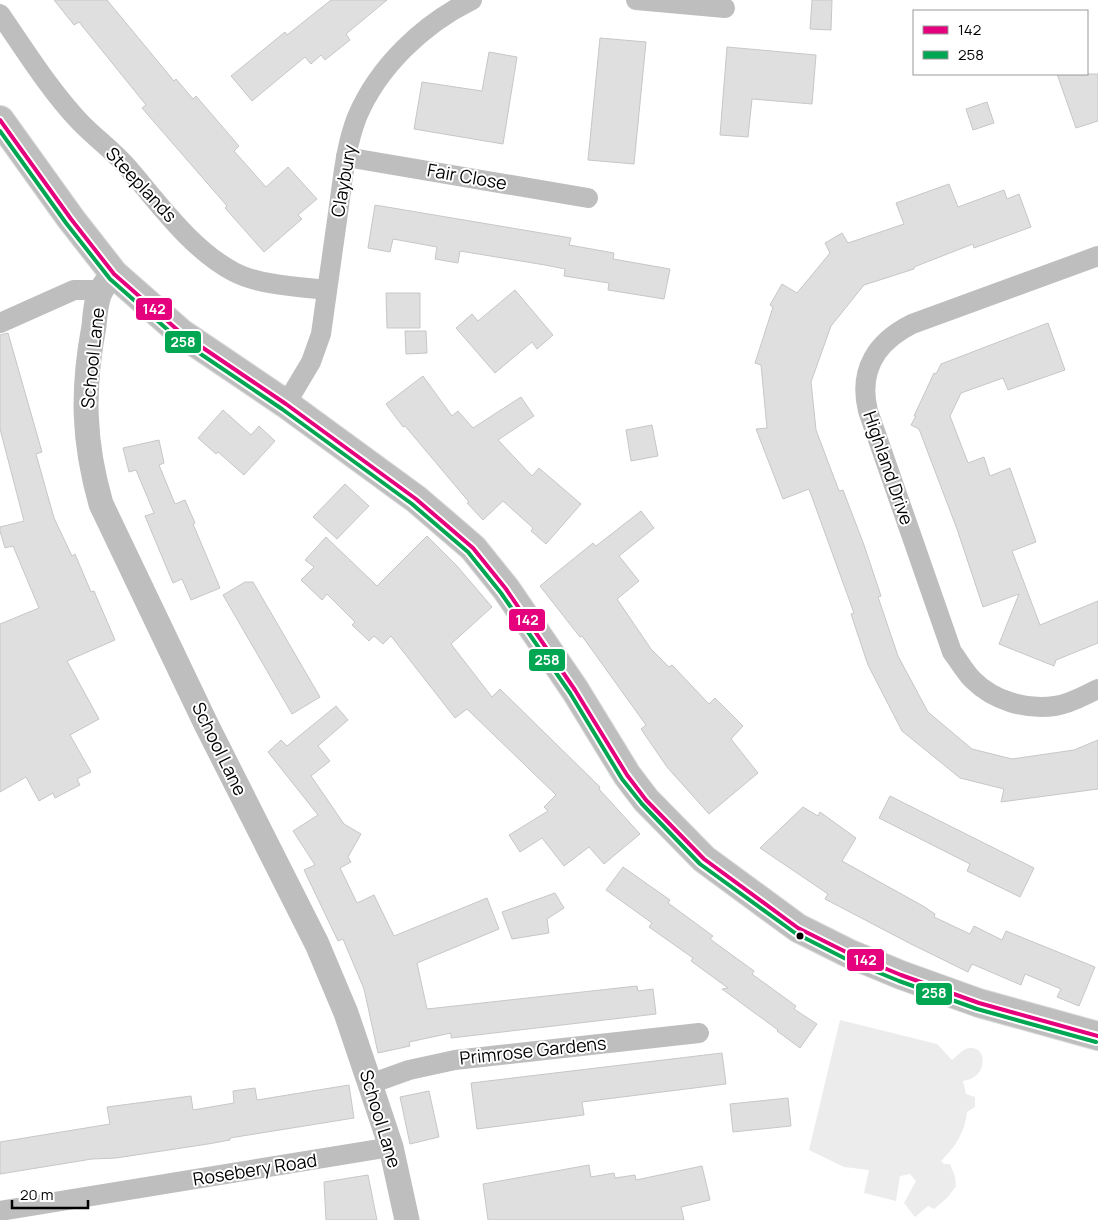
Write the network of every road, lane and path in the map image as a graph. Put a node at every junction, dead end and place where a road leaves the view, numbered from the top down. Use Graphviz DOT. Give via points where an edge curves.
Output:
graph roads {
  1 [pos="472,0"];
  2 [pos="636,0"];
  3 [pos="725,8"];
  4 [pos="0,14"];
  5 [pos="0,120"];
  6 [pos="346,157"];
  7 [pos="588,198"];
  8 [pos="1098,256"];
  9 [pos="108,282"];
  10 [pos="327,290"];
  11 [pos="0,323"];
  12 [pos="286,404"];
  13 [pos="1098,689"];
  14 [pos="699,1033"];
  15 [pos="1098,1036"];
  16 [pos="370,1084"];
  17 [pos="391,1147"];
  18 [pos="9,1214"];
  19 [pos="407,1220"];
  1 -- 6 [label="street, Claybury" via="454,8 395,57 372,88 357,118"];
  2 -- 3 [label="street"];
  4 -- 10 [label="street, Steeplands" via="79,121 128,167 167,215 216,262 236,274 264,282"];
  5 -- 9 [label="main road" via="71,219"];
  6 -- 7 [label="street, Fair Close"];
  6 -- 10 [label="street, Claybury"];
  8 -- 13 [label="street, Highland Drive" via="897,332 872,359 864,397 952,652 973,680 1007,702 1033,706 1056,706"];
  9 -- 11 [label="street" via="74,290"];
  9 -- 12 [label="main road"];
  9 -- 16 [label="street, School Lane" via="90,348 85,406 92,472 102,504 206,724 317,944 346,1013"];
  10 -- 12 [label="street, Claybury" via="321,334 312,362"];
  12 -- 15 [label="main road" via="416,499 473,548 506,589 575,690 627,775 651,806 704,859 798,928 848,953 979,1003"];
  14 -- 16 [label="street, Primrose Gardens" via="455,1060 409,1070"];
  16 -- 17 [label="street, School Lane"];
  17 -- 18 [label="street, Rosebery Road"];
  17 -- 19 [label="street, School Lane"];
}
